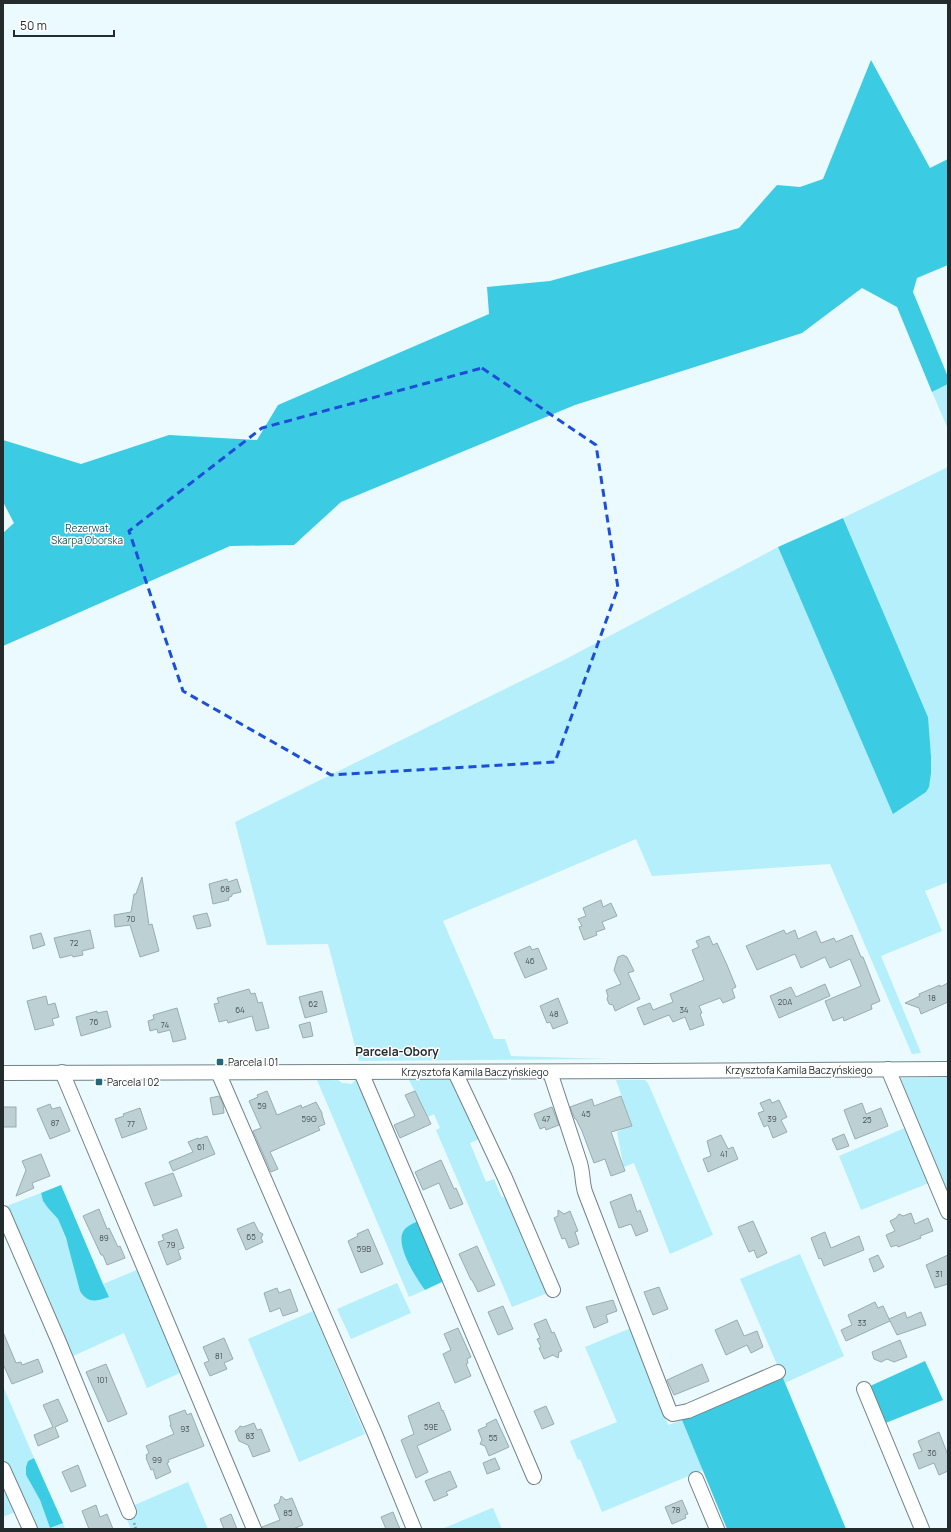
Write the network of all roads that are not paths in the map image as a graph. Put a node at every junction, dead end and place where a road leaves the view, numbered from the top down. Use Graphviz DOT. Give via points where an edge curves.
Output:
graph roads {
  1 [pos="888,1069"];
  2 [pos="948,1069"];
  3 [pos="62,1072"];
  4 [pos="218,1072"];
  5 [pos="362,1072"];
  6 [pos="455,1072"];
  7 [pos="550,1072"];
  8 [pos="3,1073"];
  9 [pos="948,1212"];
  10 [pos="3,1213"];
  11 [pos="553,1290"];
  12 [pos="778,1372"];
  13 [pos="864,1389"];
  14 [pos="3,1469"];
  15 [pos="534,1477"];
  16 [pos="696,1479"];
  17 [pos="129,1512"];
  18 [pos="30,1529"];
  19 [pos="254,1529"];
  20 [pos="414,1529"];
  21 [pos="717,1529"];
  22 [pos="922,1529"];
  1 -- 2 [label="street, Krzysztofa Kamila Baczyńskiego"];
  1 -- 7 [label="street, Krzysztofa Kamila Baczyńskiego"];
  1 -- 9 [label="street"];
  3 -- 4 [label="street, Krzysztofa Kamila Baczyńskiego"];
  3 -- 8 [label="street, Krzysztofa Kamila Baczyńskiego"];
  3 -- 19 [label="street"];
  4 -- 5 [label="street, Krzysztofa Kamila Baczyńskiego"];
  4 -- 20 [label="street"];
  5 -- 6 [label="street, Krzysztofa Kamila Baczyńskiego"];
  5 -- 15 [label="street"];
  6 -- 7 [label="street, Krzysztofa Kamila Baczyńskiego"];
  6 -- 11 [label="street" via="506,1178"];
  7 -- 12 [label="street" via="580,1163 585,1192 670,1412 674,1414 688,1411"];
  10 -- 17 [label="street"];
  13 -- 22 [label="street"];
  14 -- 18 [label="street"];
  16 -- 21 [label="street"];
}
